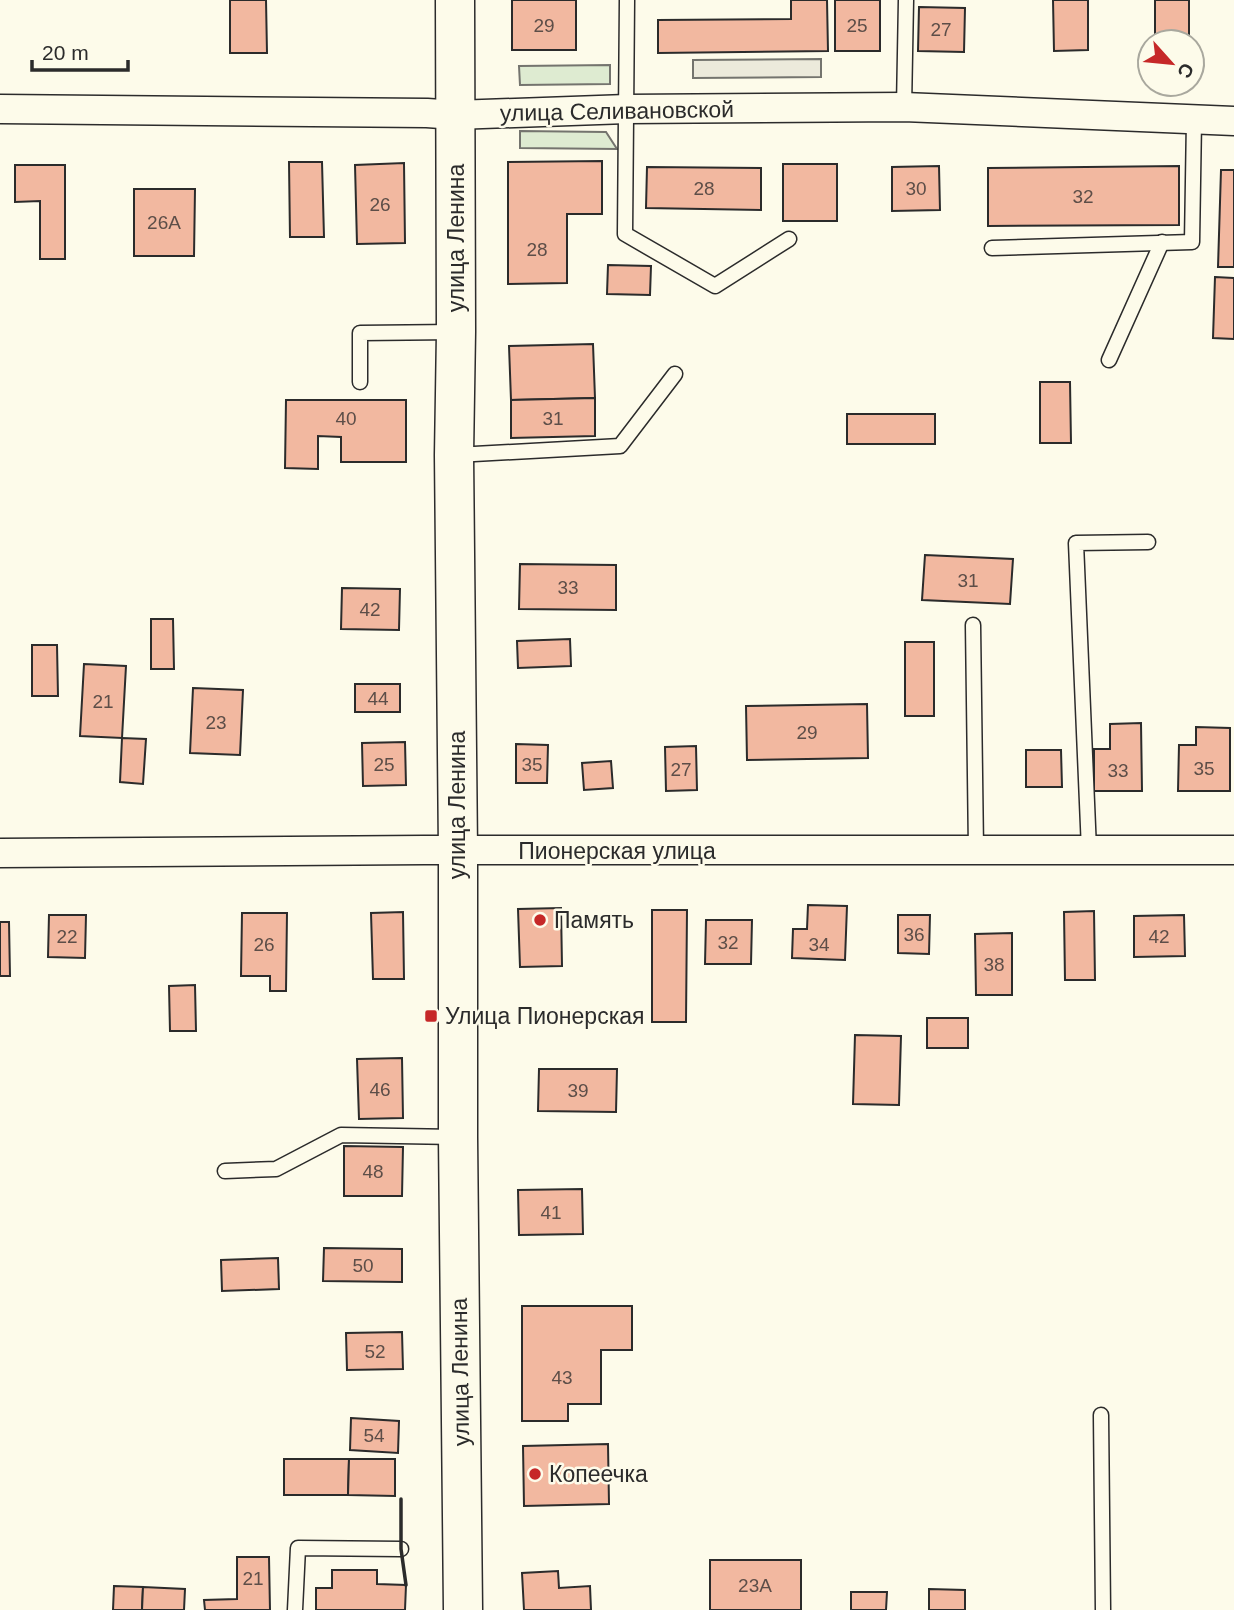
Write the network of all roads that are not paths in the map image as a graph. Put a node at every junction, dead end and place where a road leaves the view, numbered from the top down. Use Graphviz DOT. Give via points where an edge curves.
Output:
graph roads {
  1 [pos="455,0"];
  2 [pos="627,0"];
  3 [pos="906,0"];
  4 [pos="904,107"];
  5 [pos="0,109"];
  6 [pos="626,109"];
  7 [pos="455,115"];
  8 [pos="1194,120"];
  9 [pos="1234,121"];
  10 [pos="789,239"];
  11 [pos="1162,242"];
  12 [pos="992,248"];
  13 [pos="456,332"];
  14 [pos="1109,360"];
  15 [pos="674,374"];
  16 [pos="360,382"];
  17 [pos="454,455"];
  18 [pos="1148,542"];
  19 [pos="973,625"];
  20 [pos="976,850"];
  21 [pos="1089,850"];
  22 [pos="1234,850"];
  23 [pos="458,851"];
  24 [pos="0,853"];
  25 [pos="458,1137"];
  26 [pos="225,1171"];
  27 [pos="1101,1415"];
  28 [pos="401,1549"];
  29 [pos="295,1610"];
  30 [pos="463,1610"];
  31 [pos="1103,1610"];
  1 -- 7 [label="street, улица Ленина"];
  2 -- 6 [label="lane"];
  3 -- 4 [label="lane"];
  4 -- 6 [label="street, улица Селивановской"];
  4 -- 8 [label="street, улица Селивановской"];
  5 -- 7 [label="street, улица Селивановской"];
  6 -- 7 [label="street, улица Селивановской"];
  6 -- 10 [label="lane" via="625,234 715,286"];
  7 -- 13 [label="street, улица Ленина"];
  8 -- 9 [label="street, улица Селивановской"];
  8 -- 11 [label="lane" via="1192,242"];
  11 -- 12 [label="lane"];
  11 -- 14 [label="lane"];
  13 -- 16 [label="lane" via="360,333"];
  13 -- 17 [label="street, улица Ленина"];
  15 -- 17 [label="lane" via="620,446"];
  17 -- 23 [label="street, улица Ленина"];
  18 -- 21 [label="lane" via="1076,543"];
  19 -- 20 [label="lane"];
  20 -- 21 [label="street, Пионерская улица"];
  20 -- 23 [label="street, Пионерская улица"];
  21 -- 22 [label="street, Пионерская улица"];
  23 -- 24 [label="street, Пионерская улица"];
  23 -- 25 [label="street, улица Ленина"];
  25 -- 26 [label="lane" via="341,1135 276,1169"];
  25 -- 30 [label="street, улица Ленина"];
  27 -- 31 [label="lane"];
  28 -- 29 [label="lane" via="298,1548"];
}
